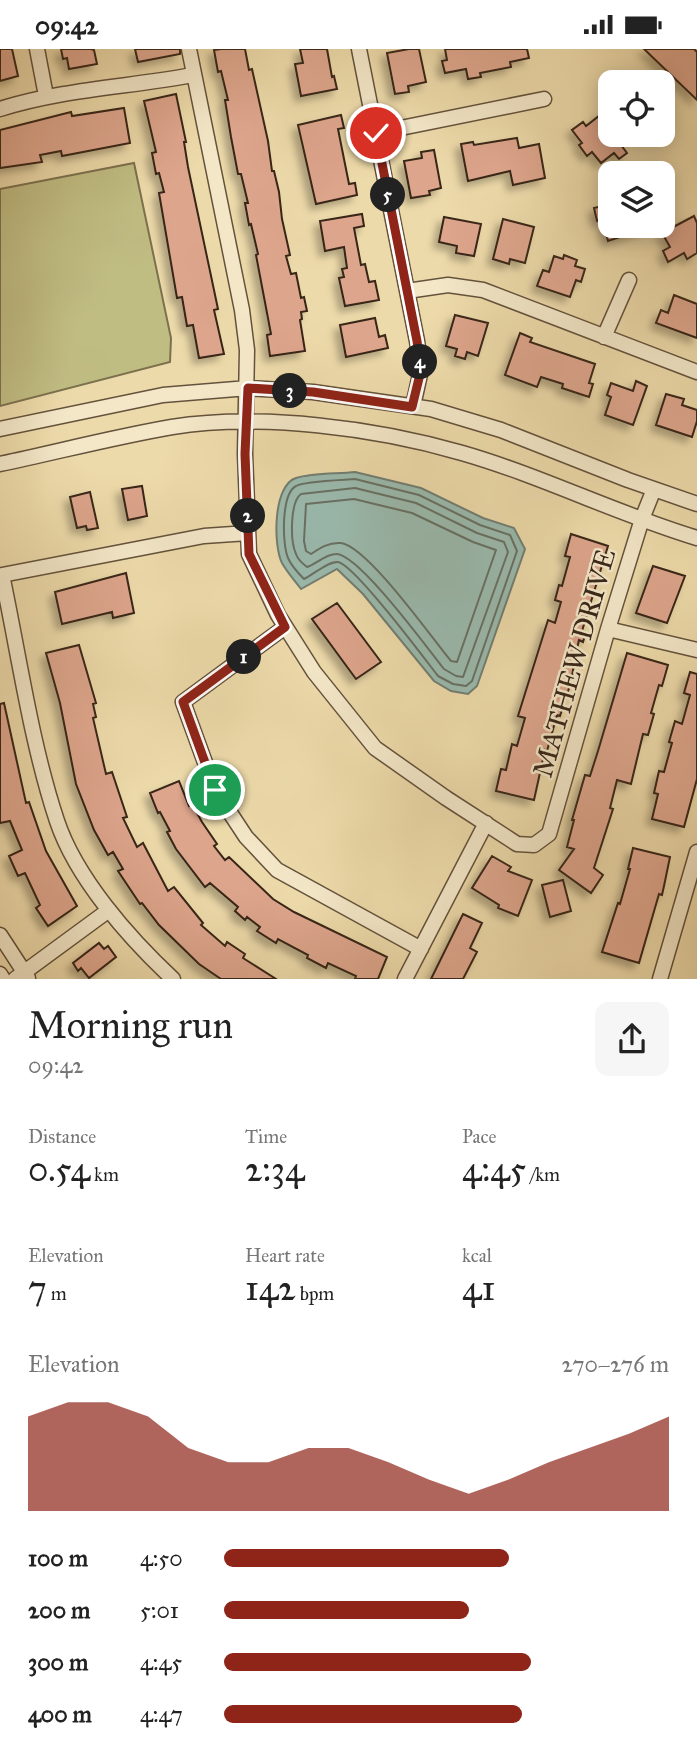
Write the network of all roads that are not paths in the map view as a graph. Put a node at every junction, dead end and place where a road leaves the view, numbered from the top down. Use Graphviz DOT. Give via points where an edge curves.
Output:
graph roads {
  1 [pos="37,49"];
  2 [pos="189,49"];
  3 [pos="359,49"];
  4 [pos="193,75"];
  5 [pos="46,96"];
  6 [pos="544,99"];
  7 [pos="0,109"];
  8 [pos="376,133"];
  9 [pos="629,279"];
  10 [pos="407,291"];
  11 [pos="604,337"];
  12 [pos="697,372"];
  13 [pos="248,388"];
  14 [pos="412,407"];
  15 [pos="247,423"];
  16 [pos="0,429"];
  17 [pos="0,464"];
  18 [pos="654,489"];
  19 [pos="697,504"];
  20 [pos="642,519"];
  21 [pos="248,533"];
  22 [pos="697,538"];
  23 [pos="285,627"];
  24 [pos="608,629"];
  25 [pos="697,650"];
  26 [pos="486,823"];
  27 [pos="697,852"];
  28 [pos="690,900"];
  29 [pos="109,911"];
  30 [pos="0,935"];
  31 [pos="421,949"];
  32 [pos="0,974"];
  33 [pos="23,977"];
  34 [pos="4,979"];
  35 [pos="173,979"];
  36 [pos="405,979"];
  37 [pos="660,979"];
  1 -- 5 [label="street"];
  2 -- 4 [label="street"];
  3 -- 8 [label="street"];
  4 -- 5 [label="street"];
  4 -- 13 [label="street" via="242,310"];
  5 -- 7 [label="street"];
  6 -- 8 [label="street"];
  8 -- 10 [label="street"];
  9 -- 11 [label="street"];
  10 -- 11 [label="street" via="447,285 483,290"];
  10 -- 14 [label="street" via="421,370"];
  11 -- 12 [label="street"];
  13 -- 14 [label="street" via="313,392"];
  13 -- 15 [label="street"];
  13 -- 16 [label="street" via="163,395"];
  14 -- 18 [label="street" via="501,430"];
  15 -- 17 [label="street" via="173,427"];
  15 -- 20 [label="street" via="377,433 462,453"];
  15 -- 21 [label="street"];
  18 -- 19 [label="street"];
  18 -- 20 [label="street, MATHEW DRIVE"];
  20 -- 22 [label="street"];
  20 -- 24 [label="street, MATHEW DRIVE"];
  21 -- 23 [label="street" via="249,554"];
  21 -- 29 [label="street" via="204,536 2,575 57,822 82,872"];
  23 -- 26 [label="street" via="314,673 375,748"];
  23 -- 31 [label="street" via="183,702 215,790 246,837 277,870"];
  24 -- 25 [label="street"];
  24 -- 26 [label="street, MATHEW DRIVE" via="549,834 534,845 517,844"];
  26 -- 31 [label="street"];
  27 -- 28 [label="street"];
  28 -- 37 [label="street"];
  29 -- 33 [label="street"];
  29 -- 35 [label="street"];
  30 -- 33 [label="street"];
  31 -- 36 [label="street"];
  32 -- 34 [label="street"];
}
